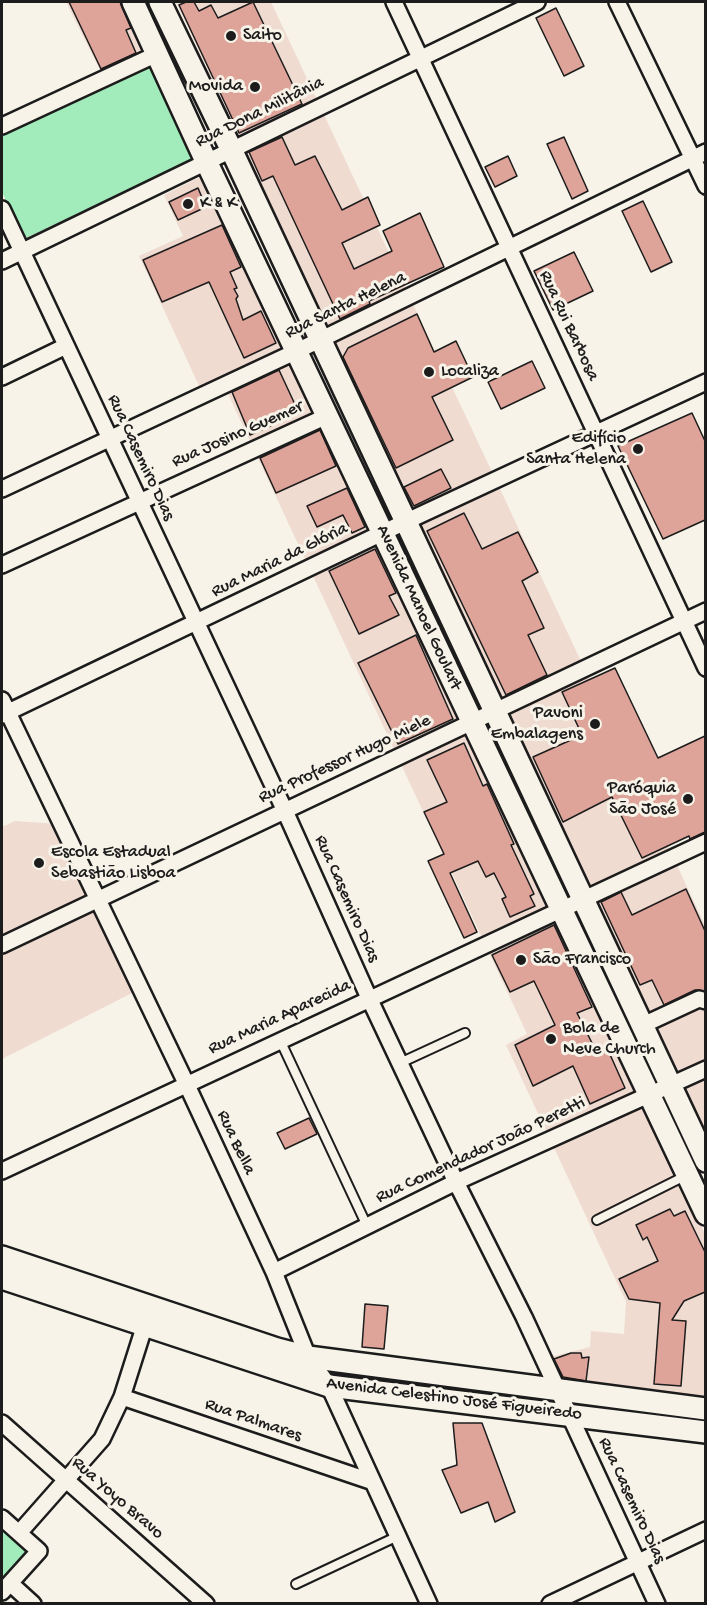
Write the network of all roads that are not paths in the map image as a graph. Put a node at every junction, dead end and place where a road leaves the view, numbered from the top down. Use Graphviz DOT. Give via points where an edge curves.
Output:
graph roads {
  1 [pos="133,2"];
  2 [pos="160,2"];
  3 [pos="394,2"];
  4 [pos="537,2"];
  5 [pos="617,2"];
  6 [pos="157,54"];
  7 [pos="420,57"];
  8 [pos="2,126"];
  9 [pos="231,149"];
  10 [pos="699,155"];
  11 [pos="206,161"];
  12 [pos="705,186"];
  13 [pos="2,209"];
  14 [pos="510,248"];
  15 [pos="22,252"];
  16 [pos="2,261"];
  17 [pos="320,340"];
  18 [pos="66,346"];
  19 [pos="297,351"];
  20 [pos="2,376"];
  21 [pos="705,382"];
  22 [pos="327,416"];
  23 [pos="596,434"];
  24 [pos="109,438"];
  25 [pos="2,489"];
  26 [pos="139,501"];
  27 [pos="405,522"];
  28 [pos="383,533"];
  29 [pos="2,565"];
  30 [pos="705,611"];
  31 [pos="684,621"];
  32 [pos="196,623"];
  33 [pos="705,668"];
  34 [pos="3,709"];
  35 [pos="495,711"];
  36 [pos="472,722"];
  37 [pos="285,811"];
  38 [pos="705,842"];
  39 [pos="583,898"];
  40 [pos="98,900"];
  41 [pos="561,908"];
  42 [pos="2,945"];
  43 [pos="369,998"];
  44 [pos="705,1001"];
  45 [pos="643,1025"];
  46 [pos="465,1033"];
  47 [pos="280,1040"];
  48 [pos="400,1063"];
  49 [pos="705,1069"];
  50 [pos="186,1083"];
  51 [pos="671,1085"];
  52 [pos="650,1095"];
  53 [pos="705,1161"];
  54 [pos="2,1171"];
  55 [pos="687,1175"];
  56 [pos="456,1182"];
  57 [pos="705,1214"];
  58 [pos="597,1220"];
  59 [pos="367,1226"];
  60 [pos="2,1257"];
  61 [pos="274,1272"];
  62 [pos="2,1278"];
  63 [pos="148,1316"];
  64 [pos="308,1357"];
  65 [pos="329,1386"];
  66 [pos="558,1390"];
  67 [pos="122,1397"];
  68 [pos="705,1409"];
  69 [pos="569,1415"];
  70 [pos="2,1423"];
  71 [pos="705,1432"];
  72 [pos="66,1480"];
  73 [pos="373,1482"];
  74 [pos="2,1518"];
  75 [pos="705,1530"];
  76 [pos="19,1533"];
  77 [pos="398,1536"];
  78 [pos="638,1562"];
  79 [pos="296,1584"];
  80 [pos="6,1588"];
  81 [pos="33,1604"];
  82 [pos="206,1604"];
  83 [pos="429,1604"];
  84 [pos="550,1604"];
  85 [pos="657,1604"];
  1 -- 6 [label="main road, Avenida Manoel Goulart"];
  2 -- 9 [label="main road, Avenida Manoel Goulart"];
  3 -- 7 [label="street, Rua Rui Barbosa"];
  4 -- 7 [label="street, Rua Dona Militânia"];
  5 -- 10 [label="street"];
  6 -- 8 [label="street"];
  6 -- 11 [label="main road, Avenida Manoel Goulart"];
  7 -- 9 [label="street, Rua Dona Militânia"];
  7 -- 14 [label="street, Rua Rui Barbosa"];
  9 -- 11 [label="street, Rua Dona Militânia"];
  9 -- 17 [label="main road, Avenida Manoel Goulart"];
  10 -- 12 [label="street"];
  10 -- 14 [label="street, Rua Santa Helena"];
  11 -- 15 [label="street, Rua Dona Militânia"];
  11 -- 19 [label="main road, Avenida Manoel Goulart"];
  13 -- 15 [label="street, Rua Casemiro Dias"];
  14 -- 17 [label="street, Rua Santa Helena"];
  14 -- 23 [label="street, Rua Rui Barbosa"];
  15 -- 16 [label="street, Rua Dona Militânia"];
  15 -- 18 [label="street, Rua Casemiro Dias"];
  17 -- 19 [label="street, Rua Santa Helena"];
  17 -- 27 [label="main road, Avenida Manoel Goulart"];
  18 -- 20 [label="street"];
  18 -- 24 [label="street, Rua Casemiro Dias"];
  19 -- 22 [label="main road, Avenida Manoel Goulart"];
  19 -- 24 [label="street, Rua Santa Helena"];
  21 -- 23 [label="street, Rua Maria da Glória"];
  22 -- 26 [label="street, Rua Josino Guemer"];
  22 -- 28 [label="main road, Avenida Manoel Goulart"];
  23 -- 27 [label="street, Rua Maria da Glória"];
  23 -- 31 [label="street, Rua Rui Barbosa"];
  24 -- 25 [label="street, Rua Santa Helena"];
  24 -- 26 [label="street, Rua Casemiro Dias"];
  26 -- 29 [label="street, Rua Josino Guemer"];
  26 -- 32 [label="street, Rua Casemiro Dias"];
  27 -- 28 [label="street, Rua Maria da Glória"];
  27 -- 35 [label="main road, Avenida Manoel Goulart"];
  28 -- 32 [label="street, Rua Maria da Glória"];
  28 -- 36 [label="main road, Avenida Manoel Goulart"];
  30 -- 31 [label="street, Rua Professor Hugo Miele"];
  31 -- 33 [label="street, Rua Rui Barbosa"];
  31 -- 35 [label="street, Rua Professor Hugo Miele"];
  32 -- 34 [label="street, Rua Maria da Glória"];
  32 -- 37 [label="street, Rua Casemiro Dias"];
  34 -- 40 [label="street, Rua Bella"];
  35 -- 36 [label="street, Rua Professor Hugo Miele"];
  35 -- 39 [label="main road, Avenida Manoel Goulart"];
  36 -- 37 [label="street, Rua Professor Hugo Miele"];
  36 -- 41 [label="main road, Avenida Manoel Goulart"];
  37 -- 40 [label="street, Rua Professor Hugo Miele"];
  37 -- 43 [label="street, Rua Casemiro Dias"];
  38 -- 39 [label="street, Rua Maria Aparecida"];
  39 -- 41 [label="street, Rua Maria Aparecida"];
  39 -- 45 [label="main road, Avenida Manoel Goulart"];
  40 -- 42 [label="street, Rua Professor Hugo Miele"];
  40 -- 50 [label="street, Rua Bella"];
  41 -- 43 [label="street, Rua Maria Aparecida"];
  41 -- 52 [label="main road, Avenida Manoel Goulart"];
  43 -- 47 [label="street, Rua Maria Aparecida"];
  43 -- 48 [label="street, Rua Casemiro Dias"];
  44 -- 45 [label="street" via="699,999"];
  45 -- 51 [label="main road, Avenida Manoel Goulart"];
  46 -- 48 [label="lane"];
  47 -- 50 [label="street, Rua Maria Aparecida"];
  47 -- 59 [label="lane"];
  48 -- 56 [label="street, Rua Casemiro Dias"];
  49 -- 51 [label="street, Rua Comendador João Peretti"];
  50 -- 54 [label="street, Rua Maria Aparecida"];
  50 -- 61 [label="street, Rua Bella"];
  51 -- 52 [label="street, Rua Comendador João Peretti"];
  51 -- 53 [label="main road, Avenida Manoel Goulart"];
  52 -- 55 [label="main road, Avenida Manoel Goulart"];
  52 -- 56 [label="street, Rua Comendador João Peretti"];
  55 -- 57 [label="main road, Avenida Manoel Goulart"];
  55 -- 58 [label="lane"];
  56 -- 59 [label="street, Rua Comendador João Peretti"];
  56 -- 66 [label="street, Rua Casemiro Dias"];
  59 -- 61 [label="street, Rua Comendador João Peretti"];
  60 -- 63 [label="main road, Avenida Celestino José Figueiredo"];
  61 -- 64 [label="street, Rua Bella"];
  62 -- 63 [label="main road, Avenida Celestino José Figueiredo"];
  63 -- 64 [label="main road, Avenida Celestino José Figueiredo"];
  63 -- 65 [label="main road, Avenida Celestino José Figueiredo"];
  63 -- 67 [label="street"];
  64 -- 65 [label="street, Rua Bella"];
  64 -- 66 [label="main road, Avenida Celestino José Figueiredo"];
  65 -- 69 [label="main road, Avenida Celestino José Figueiredo"];
  65 -- 73 [label="street, Rua Bella"];
  66 -- 68 [label="main road, Avenida Celestino José Figueiredo"];
  66 -- 69 [label="street, Rua Casemiro Dias"];
  67 -- 72 [label="street" via="102,1439"];
  67 -- 73 [label="street, Rua Palmares"];
  69 -- 71 [label="main road, Avenida Celestino José Figueiredo"];
  69 -- 78 [label="street, Rua Casemiro Dias"];
  70 -- 72 [label="street, Rua Yoyo Bravo"];
  72 -- 76 [label="street"];
  72 -- 82 [label="street, Rua Yoyo Bravo"];
  73 -- 77 [label="street, Rua Bella"];
  74 -- 76 [label="street"];
  75 -- 78 [label="street"];
  76 -- 80 [label="street" via="39,1551"];
  77 -- 79 [label="lane"];
  77 -- 83 [label="street, Rua Bella"];
  78 -- 84 [label="street"];
  78 -- 85 [label="street, Rua Casemiro Dias"];
  80 -- 81 [label="street"];
}
